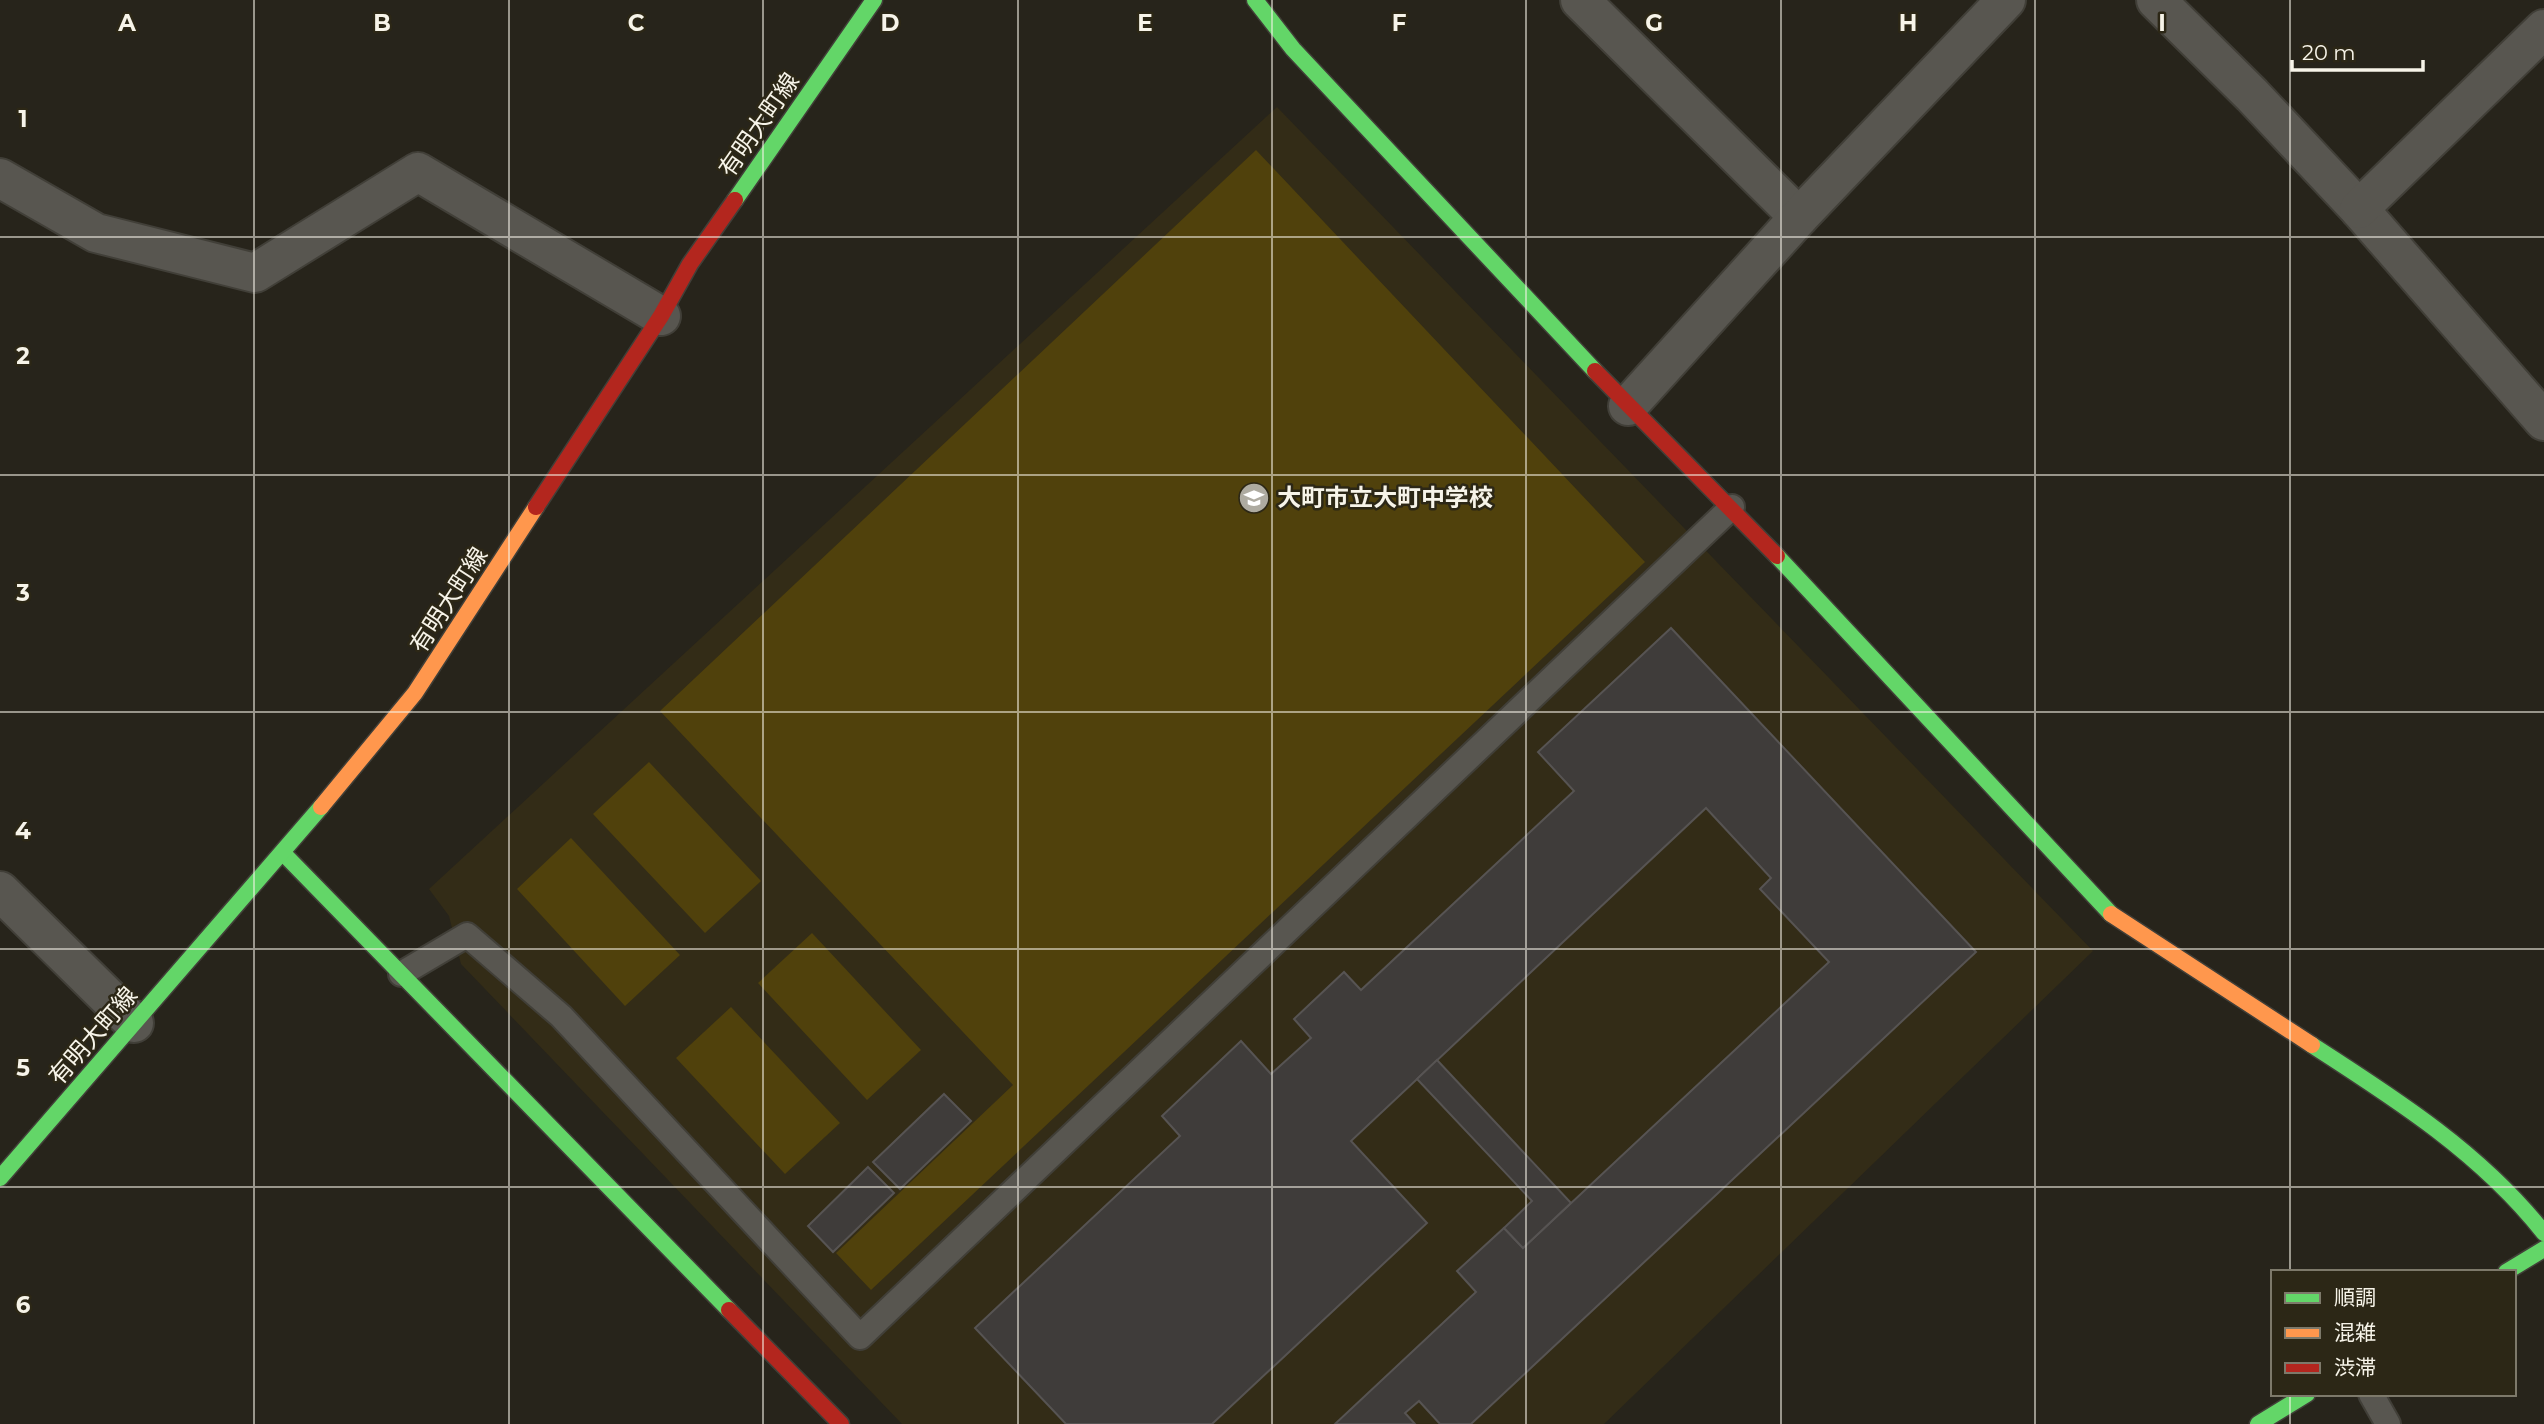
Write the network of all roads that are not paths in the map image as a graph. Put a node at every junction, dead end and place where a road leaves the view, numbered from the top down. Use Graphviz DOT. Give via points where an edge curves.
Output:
graph roads {
  1 [pos="874,0"];
  2 [pos="1255,0"];
  3 [pos="1580,0"];
  4 [pos="2006,0"];
  5 [pos="2156,0"];
  6 [pos="2539,0"];
  7 [pos="2544,5"];
  8 [pos="2544,29"];
  9 [pos="0,178"];
  10 [pos="2359,209"];
  11 [pos="1799,217"];
  12 [pos="660,316"];
  13 [pos="1628,406"];
  14 [pos="2544,421"];
  15 [pos="1732,508"];
  16 [pos="283,853"];
  17 [pos="0,891"];
  18 [pos="401,974"];
  19 [pos="134,1023"];
  20 [pos="0,1178"];
  21 [pos="2544,1233"];
  22 [pos="2544,1249"];
  23 [pos="2509,1270"];
  24 [pos="2304,1396"];
  25 [pos="2372,1396"];
  26 [pos="841,1424"];
  27 [pos="2258,1424"];
  28 [pos="2388,1424"];
  1 -- 12 [label="street, 有明大町線" via="690,264"];
  2 -- 13 [label="street" via="1293,49"];
  3 -- 11 [label="street"];
  4 -- 11 [label="street"];
  5 -- 10 [label="street"];
  6 -- 7 [label="street"];
  8 -- 10 [label="street"];
  9 -- 12 [label="street" via="96,233 255,273 418,172"];
  10 -- 14 [label="street"];
  11 -- 13 [label="street"];
  12 -- 16 [label="street, 有明大町線" via="415,693"];
  13 -- 15 [label="street"];
  15 -- 18 [label="lane" via="860,1337 561,1016 467,935"];
  15 -- 21 [label="street" via="2110,914 2392,1097 2480,1164"];
  16 -- 18 [label="street"];
  16 -- 19 [label="street, 有明大町線"];
  17 -- 19 [label="street"];
  18 -- 26 [label="street"];
  19 -- 20 [label="street, 有明大町線"];
  22 -- 23 [label="street"];
  24 -- 27 [label="street"];
  25 -- 28 [label="lane"];
}
